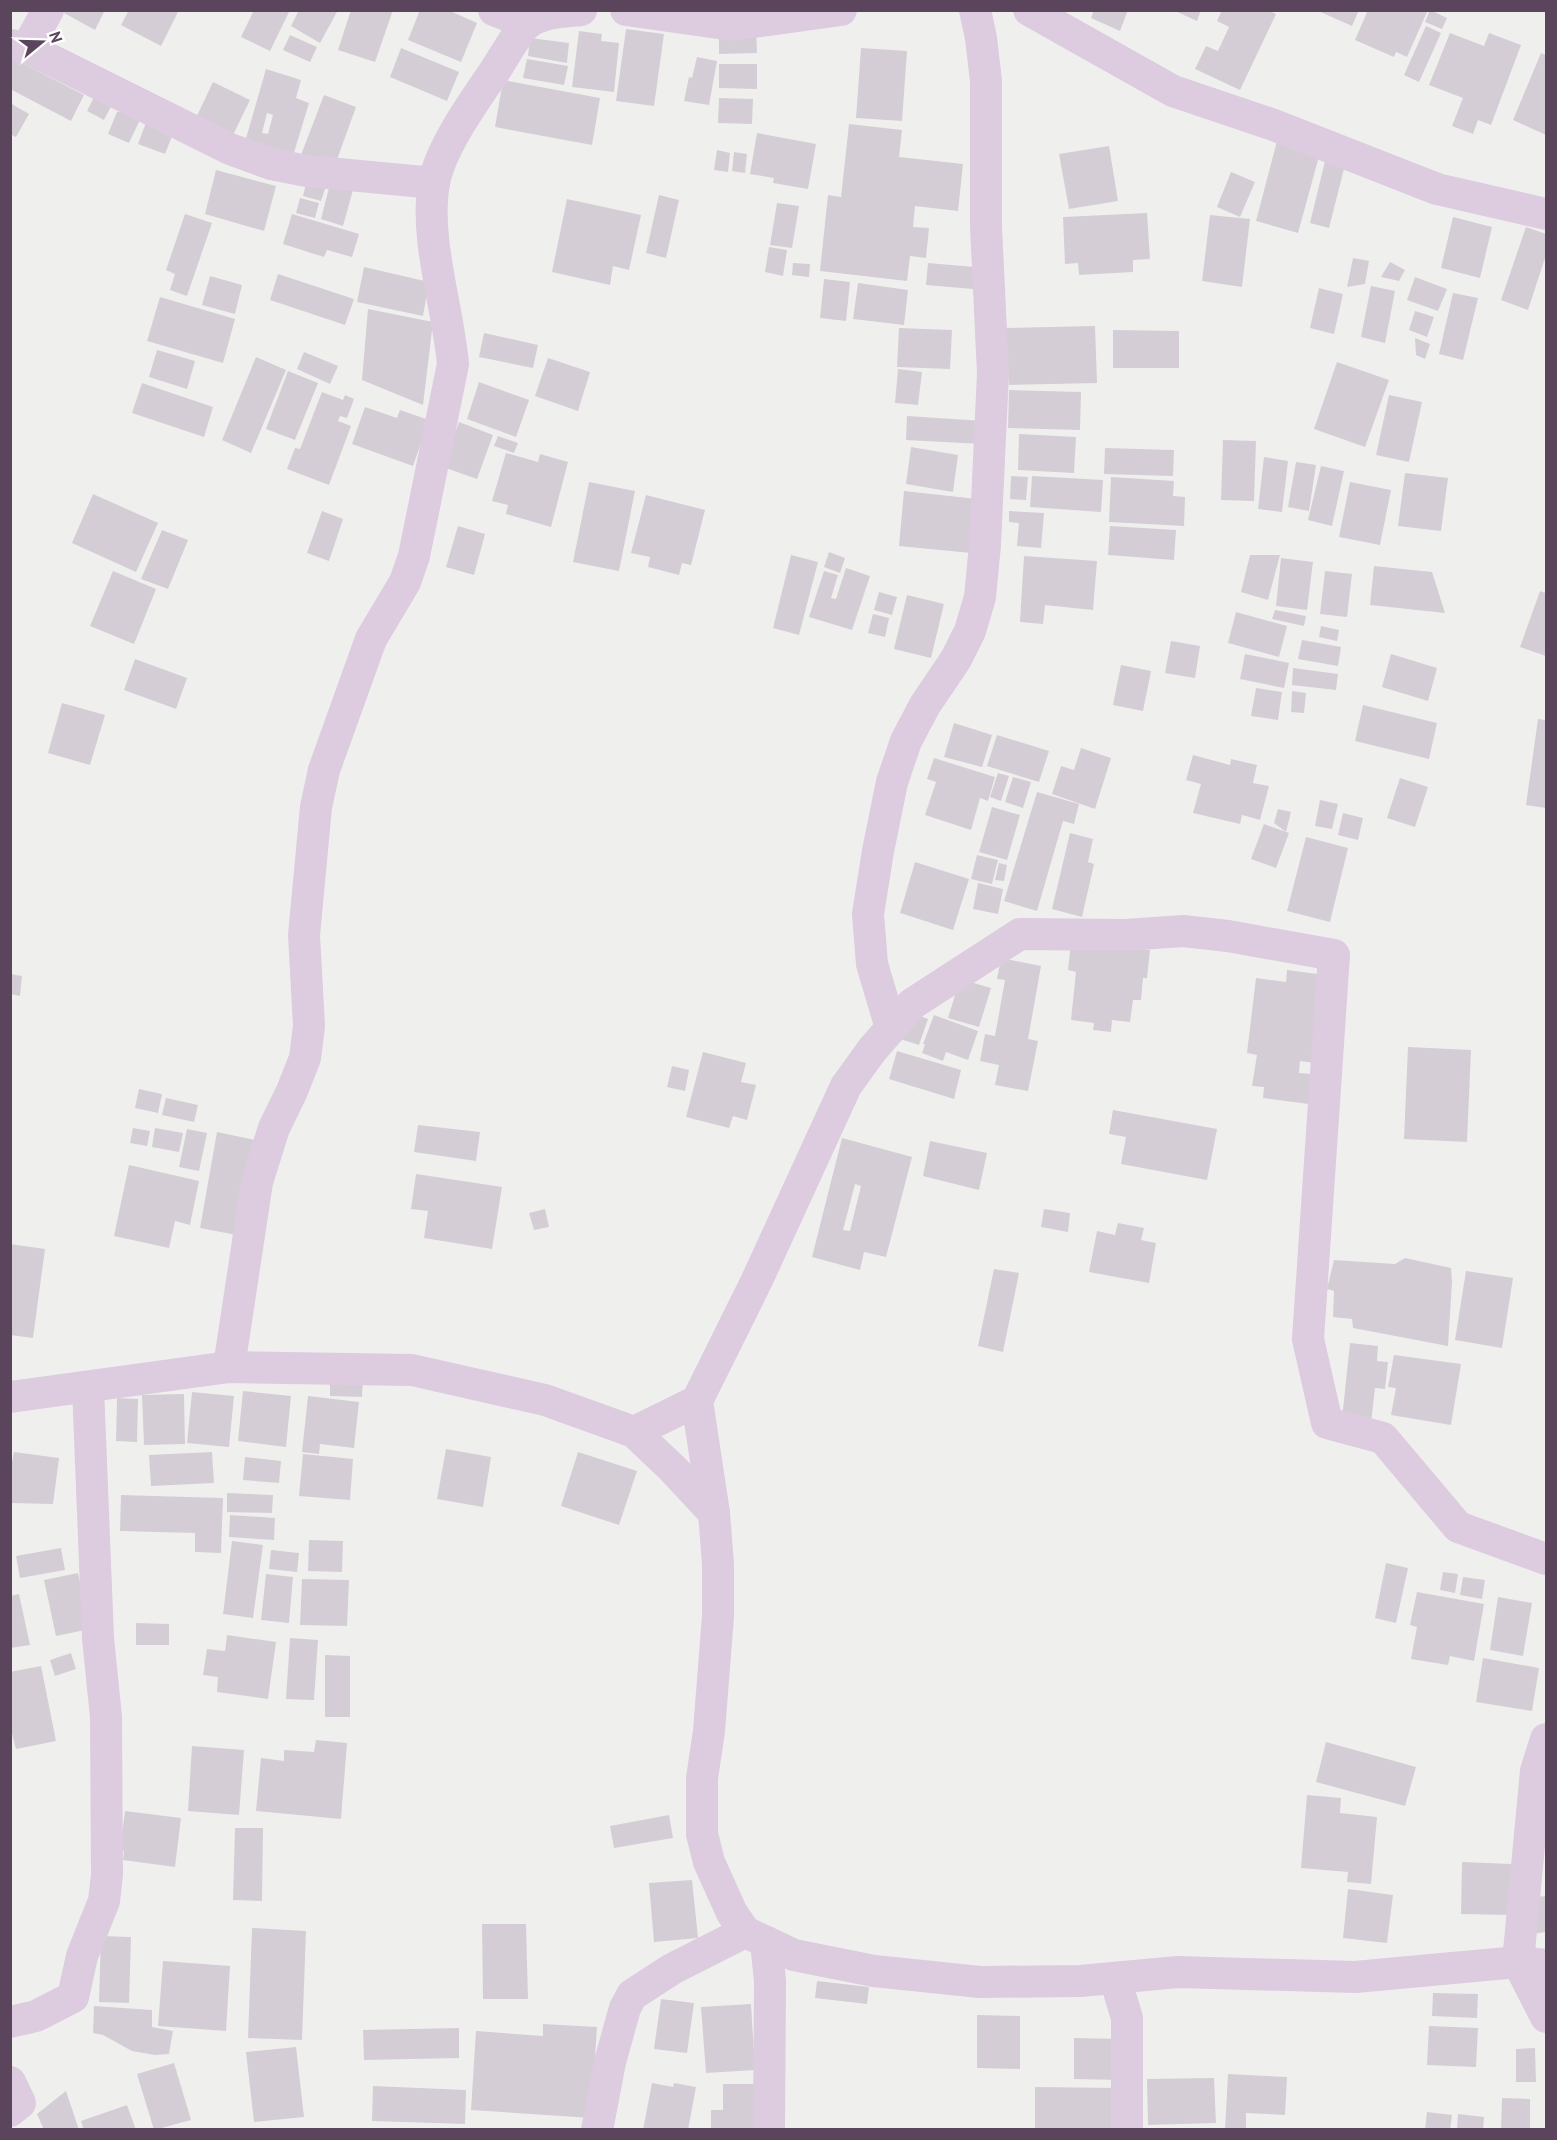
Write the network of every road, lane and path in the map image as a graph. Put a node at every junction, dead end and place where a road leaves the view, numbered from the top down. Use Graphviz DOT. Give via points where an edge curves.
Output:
graph roads {
  1 [pos="48,10"];
  2 [pos="494,10"];
  3 [pos="581,10"];
  4 [pos="626,10"];
  5 [pos="841,10"];
  6 [pos="975,10"];
  7 [pos="1029,10"];
  8 [pos="527,23"];
  9 [pos="19,46"];
  10 [pos="434,183"];
  11 [pos="1546,213"];
  12 [pos="891,1028"];
  13 [pos="229,1367"];
  14 [pos="88,1386"];
  15 [pos="10,1397"];
  16 [pos="697,1401"];
  17 [pos="634,1432"];
  18 [pos="714,1513"];
  19 [pos="1546,1559"];
  20 [pos="1546,1739"];
  21 [pos="756,1937"];
  22 [pos="1532,1964"];
  23 [pos="1116,1978"];
  24 [pos="1546,2017"];
  25 [pos="10,2022"];
  26 [pos="10,2082"];
  27 [pos="10,2110"];
  28 [pos="597,2130"];
  29 [pos="769,2130"];
  30 [pos="1127,2130"];
  1 -- 9 [label="street"];
  2 -- 8 [label="street"];
  3 -- 8 [label="street" via="547,14"];
  4 -- 5 [label="street" via="732,25"];
  6 -- 12 [label="street" via="986,81 986,227 993,373 985,545 980,597 970,631 906,741 892,782 878,851 868,914 872,964"];
  7 -- 11 [label="street" via="1173,91 1272,124 1437,189"];
  8 -- 10 [label="street" via="478,95 444,154"];
  9 -- 10 [label="street" via="230,148 272,164"];
  10 -- 13 [label="street" via="433,230 453,364 414,556 405,582 371,639 324,770 316,807 304,934 309,1026 305,1058 274,1128 257,1182"];
  12 -- 16 [label="street" via="846,1086 758,1280"];
  12 -- 19 [label="street" via="912,1004 1020,934 1183,932 1334,955 1308,1339 1327,1423 1383,1438 1458,1527"];
  13 -- 14 [label="street"];
  13 -- 17 [label="street" via="412,1370 545,1400"];
  14 -- 15 [label="street"];
  14 -- 25 [label="street" via="98,1638 106,1717 104,1900 81,1956 72,1997 36,2016"];
  16 -- 17 [label="street"];
  16 -- 18 [label="street"];
  17 -- 18 [label="street"];
  18 -- 21 [label="street" via="717,1616 702,1778 702,1834 709,1862 732,1913"];
  20 -- 22 [label="street" via="1536,1771"];
  21 -- 23 [label="street" via="794,1954 874,1971 980,1982"];
  21 -- 28 [label="street" via="672,1969 632,1995 610,2062"];
  21 -- 29 [label="street" via="770,1981"];
  22 -- 23 [label="street" via="1355,1977 1178,1972"];
  22 -- 24 [label="street"];
  23 -- 30 [label="street" via="1127,2018"];
  26 -- 27 [label="street" via="20,2103"];
}
